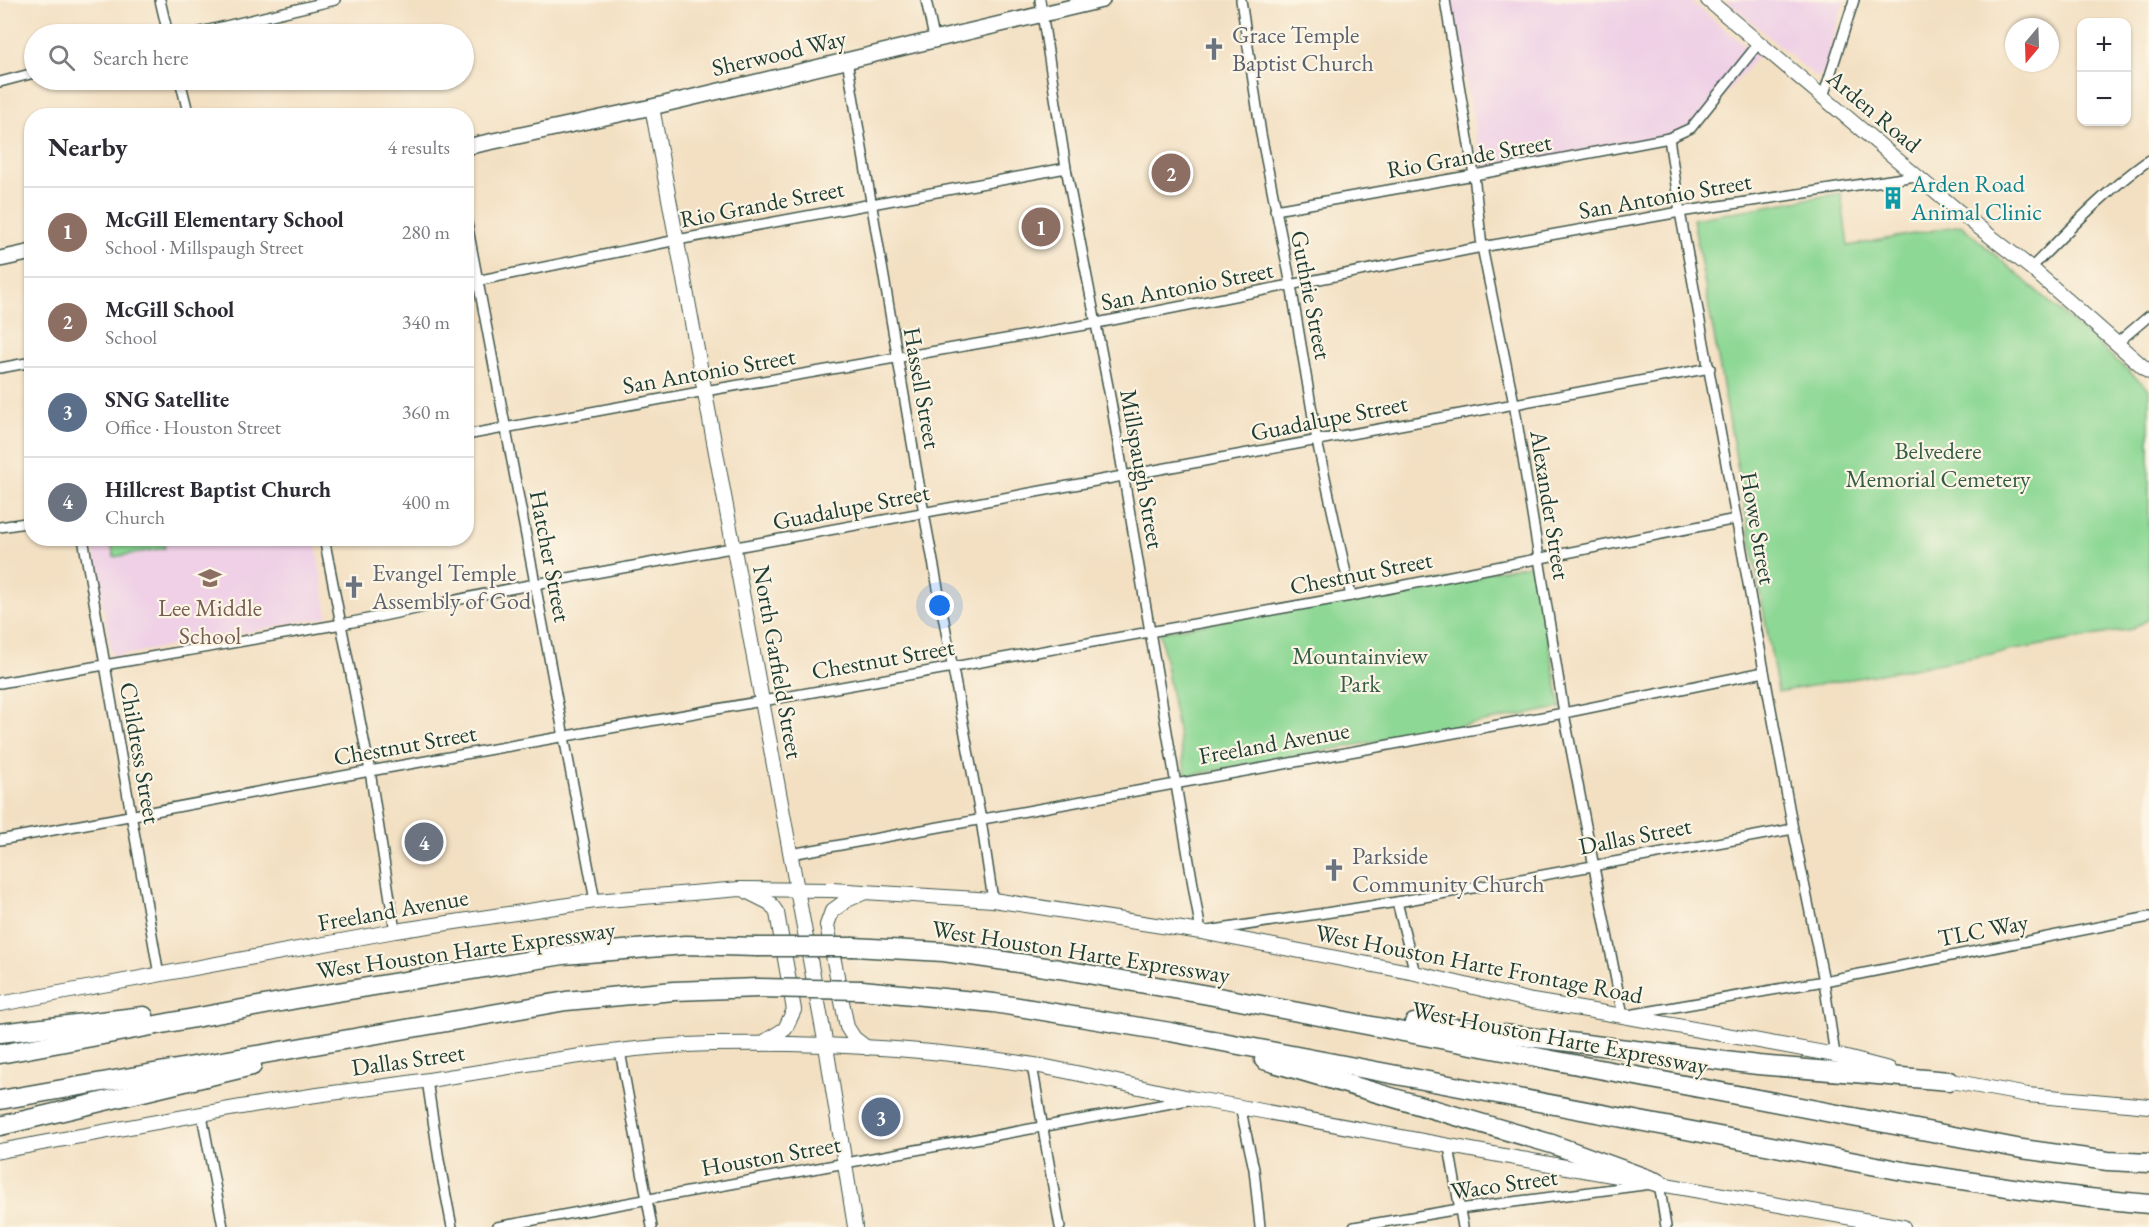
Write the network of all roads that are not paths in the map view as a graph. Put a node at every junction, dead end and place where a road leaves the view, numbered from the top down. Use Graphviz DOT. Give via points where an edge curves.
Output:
graph roads {
  1 [pos="160,0"];
  2 [pos="335,0"];
  3 [pos="926,0"];
  4 [pos="1102,0"];
  5 [pos="1241,0"];
  6 [pos="1445,0"];
  7 [pos="1708,0"];
  8 [pos="1854,0"];
  9 [pos="1042,7"];
  10 [pos="166,24"];
  11 [pos="234,24"];
  12 [pos="934,38"];
  13 [pos="1759,44"];
  14 [pos="847,60"];
  15 [pos="24,76"];
  16 [pos="0,82"];
  17 [pos="182,90"];
  18 [pos="1823,98"];
  19 [pos="652,106"];
  20 [pos="187,108"];
  21 [pos="1669,138"];
  22 [pos="474,145"];
  23 [pos="2149,160"];
  24 [pos="1066,168"];
  25 [pos="1474,176"];
  26 [pos="1916,176"];
  27 [pos="871,203"];
  28 [pos="1275,210"];
  29 [pos="1680,212"];
  30 [pos="677,240"];
  31 [pos="1482,247"];
  32 [pos="24,254"];
  33 [pos="0,259"];
  34 [pos="474,259"];
  35 [pos="2031,268"];
  36 [pos="478,280"];
  37 [pos="474,281"];
  38 [pos="1291,285"];
  39 [pos="2149,316"];
  40 [pos="1097,323"];
  41 [pos="2116,344"];
  42 [pos="897,358"];
  43 [pos="24,364"];
  44 [pos="0,368"];
  45 [pos="1710,368"];
  46 [pos="2149,372"];
  47 [pos="705,390"];
  48 [pos="1514,403"];
  49 [pos="506,428"];
  50 [pos="474,434"];
  51 [pos="1317,441"];
  52 [pos="1124,475"];
  53 [pos="924,513"];
  54 [pos="1736,519"];
  55 [pos="24,523"];
  56 [pos="0,527"];
  57 [pos="84,546"];
  58 [pos="325,546"];
  59 [pos="734,549"];
  60 [pos="1539,559"];
  61 [pos="536,584"];
  62 [pos="1351,596"];
  63 [pos="340,625"];
  64 [pos="1151,630"];
  65 [pos="104,664"];
  66 [pos="952,666"];
  67 [pos="1764,672"];
  68 [pos="0,683"];
  69 [pos="762,700"];
  70 [pos="1564,712"];
  71 [pos="564,737"];
  72 [pos="370,771"];
  73 [pos="1177,784"];
  74 [pos="131,815"];
  75 [pos="981,819"];
  76 [pos="1792,829"];
  77 [pos="0,840"];
  78 [pos="791,854"];
  79 [pos="1593,867"];
  80 [pos="740,889"];
  81 [pos="797,890"];
  82 [pos="865,892"];
  83 [pos="993,900"];
  84 [pos="595,901"];
  85 [pos="1396,902"];
  86 [pos="2149,917"];
  87 [pos="395,931"];
  88 [pos="1201,932"];
  89 [pos="1415,972"];
  90 [pos="159,975"];
  91 [pos="1824,981"];
  92 [pos="1208,995"];
  93 [pos="313,996"];
  94 [pos="0,1004"];
  95 [pos="1623,1016"];
  96 [pos="409,1028"];
  97 [pos="1170,1032"];
  98 [pos="0,1033"];
  99 [pos="759,1045"];
  100 [pos="826,1046"];
  101 [pos="867,1048"];
  102 [pos="620,1051"];
  103 [pos="0,1054"];
  104 [pos="1835,1055"];
  105 [pos="1032,1065"];
  106 [pos="427,1080"];
  107 [pos="1949,1081"];
  108 [pos="1194,1099"];
  109 [pos="0,1100"];
  110 [pos="1240,1106"];
  111 [pos="2149,1106"];
  112 [pos="202,1114"];
  113 [pos="0,1126"];
  114 [pos="1043,1128"];
  115 [pos="1449,1147"];
  116 [pos="0,1151"];
  117 [pos="846,1163"];
  118 [pos="2149,1164"];
  119 [pos="1659,1184"];
  120 [pos="646,1198"];
  121 [pos="2149,1204"];
  122 [pos="1460,1209"];
  123 [pos="1870,1224"];
  124 [pos="223,1227"];
  125 [pos="452,1227"];
  126 [pos="497,1227"];
  127 [pos="652,1227"];
  128 [pos="855,1227"];
  129 [pos="1060,1227"];
  130 [pos="1260,1227"];
  131 [pos="1354,1227"];
  132 [pos="1463,1227"];
  133 [pos="1666,1227"];
  134 [pos="1903,1227"];
  1 -- 10 [label="street"];
  2 -- 11 [label="street"];
  3 -- 12 [label="street"];
  4 -- 9 [label="main road, Sherwood Way"];
  5 -- 28 [label="street, Guthrie Street"];
  6 -- 25 [label="street, Alexander Street"];
  7 -- 13 [label="main road, Arden Road"];
  8 -- 18 [label="street"];
  9 -- 12 [label="main road, Sherwood Way"];
  9 -- 24 [label="street, Millspaugh Street"];
  12 -- 14 [label="main road, Sherwood Way"];
  13 -- 18 [label="main road, Arden Road"];
  13 -- 21 [label="street" via="1690,128"];
  14 -- 19 [label="main road, Sherwood Way"];
  14 -- 27 [label="street, Hassell Street"];
  15 -- 16 [label="street"];
  17 -- 20 [label="street"];
  18 -- 26 [label="main road, Arden Road"];
  19 -- 22 [label="main road, Sherwood Way"];
  19 -- 30 [label="main road, North Garfield Street"];
  21 -- 25 [label="street, Rio Grande Street"];
  21 -- 29 [label="street, Howe Street"];
  23 -- 35 [label="street" via="2100,198"];
  24 -- 27 [label="street, Rio Grande Street"];
  24 -- 40 [label="street, Millspaugh Street"];
  25 -- 28 [label="street, Rio Grande Street"];
  25 -- 31 [label="street, Alexander Street"];
  26 -- 29 [label="street, San Antonio Street"];
  26 -- 35 [label="main road, Arden Road"];
  27 -- 30 [label="street, Rio Grande Street"];
  27 -- 42 [label="street, Hassell Street"];
  28 -- 38 [label="street, Guthrie Street"];
  29 -- 31 [label="street, San Antonio Street"];
  29 -- 45 [label="street, Howe Street"];
  30 -- 36 [label="street, Rio Grande Street"];
  30 -- 47 [label="main road, North Garfield Street"];
  31 -- 38 [label="street, San Antonio Street"];
  31 -- 48 [label="street, Alexander Street"];
  32 -- 33 [label="main road"];
  34 -- 36 [label="street, Hatcher Street"];
  35 -- 41 [label="main road, Arden Road"];
  36 -- 37 [label="street, Rio Grande Street"];
  36 -- 49 [label="street, Hatcher Street"];
  38 -- 40 [label="street, San Antonio Street"];
  38 -- 51 [label="street, Guthrie Street"];
  39 -- 41 [label="street"];
  40 -- 42 [label="street, San Antonio Street"];
  40 -- 52 [label="street, Millspaugh Street"];
  41 -- 46 [label="main road, Arden Road"];
  42 -- 47 [label="street, San Antonio Street"];
  42 -- 53 [label="street, Hassell Street"];
  43 -- 44 [label="street"];
  45 -- 48 [label="street, Guadalupe Street"];
  45 -- 54 [label="street, Howe Street"];
  47 -- 49 [label="street, San Antonio Street"];
  47 -- 59 [label="main road, North Garfield Street"];
  48 -- 51 [label="street, Guadalupe Street"];
  48 -- 60 [label="street, Alexander Street"];
  49 -- 50 [label="street, San Antonio Street"];
  49 -- 61 [label="street, Hatcher Street"];
  51 -- 52 [label="street, Guadalupe Street"];
  51 -- 62 [label="street, Guthrie Street"];
  52 -- 53 [label="street, Guadalupe Street"];
  52 -- 64 [label="street, Millspaugh Street"];
  53 -- 59 [label="street, Guadalupe Street"];
  53 -- 66 [label="street, Hassell Street"];
  54 -- 60 [label="street, Chestnut Street"];
  54 -- 67 [label="street, Howe Street"];
  55 -- 56 [label="street"];
  57 -- 65 [label="street, Childress Street"];
  58 -- 63 [label="street"];
  59 -- 61 [label="street, Guadalupe Street"];
  59 -- 69 [label="main road, North Garfield Street"];
  60 -- 62 [label="street, Chestnut Street"];
  60 -- 70 [label="street, Alexander Street"];
  61 -- 63 [label="street, Guadalupe Street"];
  61 -- 71 [label="street, Hatcher Street"];
  62 -- 64 [label="street, Chestnut Street"];
  63 -- 65 [label="street, Guadalupe Street"];
  63 -- 72 [label="street"];
  64 -- 66 [label="street, Chestnut Street"];
  64 -- 73 [label="street, Millspaugh Street"];
  65 -- 68 [label="street, Guadalupe Street"];
  65 -- 74 [label="street, Childress Street"];
  66 -- 69 [label="street, Chestnut Street"];
  66 -- 75 [label="street, Hassell Street"];
  67 -- 70 [label="street, Freeland Avenue"];
  67 -- 76 [label="street, Howe Street"];
  69 -- 71 [label="street, Chestnut Street"];
  69 -- 78 [label="main road, North Garfield Street"];
  70 -- 73 [label="street, Freeland Avenue"];
  70 -- 79 [label="street, Alexander Street"];
  71 -- 72 [label="street, Chestnut Street"];
  71 -- 84 [label="street, Hatcher Street"];
  72 -- 74 [label="street, Chestnut Street"];
  72 -- 87 [label="street"];
  73 -- 75 [label="street, Freeland Avenue"];
  73 -- 88 [label="street, Millspaugh Street"];
  74 -- 77 [label="street, Chestnut Street"];
  74 -- 90 [label="street, Childress Street"];
  75 -- 78 [label="street, Freeland Avenue"];
  75 -- 83 [label="street, Hassell Street"];
  76 -- 79 [label="street, Dallas Street"];
  76 -- 91 [label="street, Howe Street"];
  78 -- 81 [label="main road, North Garfield Street"];
  79 -- 85 [label="street, Dallas Street"];
  79 -- 95 [label="street, Alexander Street"];
  80 -- 81 [label="main road, Freeland Avenue"];
  80 -- 84 [label="main road, Freeland Avenue"];
  80 -- 99 [label="main road" via="770,903 777,913 794,1010 785,1029"];
  81 -- 82 [label="main road, West Houston Harte Frontage Road"];
  81 -- 100 [label="main road, North Garfield Street"];
  82 -- 83 [label="main road, West Houston Harte Frontage Road"];
  82 -- 101 [label="main road" via="832,911 827,925 847,1027"];
  83 -- 88 [label="main road, West Houston Harte Frontage Road"];
  84 -- 87 [label="main road, Freeland Avenue"];
  85 -- 88 [label="street, Dallas Street"];
  85 -- 89 [label="street"];
  86 -- 91 [label="street, TLC Way"];
  87 -- 90 [label="main road, Freeland Avenue"];
  88 -- 89 [label="main road, West Houston Harte Frontage Road"];
  89 -- 95 [label="main road, West Houston Harte Frontage Road" via="1532,1001"];
  90 -- 94 [label="main road, Freeland Avenue"];
  91 -- 95 [label="street"];
  91 -- 104 [label="street, Howe Street"];
  92 -- 93 [label="highway, West Houston Harte Expressway, bridge" via="944,952 685,945 563,955"];
  92 -- 107 [label="highway" via="1758,1065"];
  92 -- 118 [label="highway, West Houston Harte Expressway" via="2022,1149"];
  93 -- 98 [label="highway"];
  93 -- 103 [label="highway, West Houston Harte Expressway"];
  95 -- 104 [label="main road, West Houston Harte Frontage Road"];
  96 -- 97 [label="highway, bridge" via="566,1001 758,988 862,990 994,1003"];
  96 -- 109 [label="highway"];
  96 -- 113 [label="highway"];
  97 -- 119 [label="highway" via="1552,1144"];
  97 -- 121 [label="highway" via="1903,1171"];
  99 -- 100 [label="main road, Dallas Street"];
  99 -- 102 [label="main road, Dallas Street" via="710,1044"];
  100 -- 101 [label="main road"];
  100 -- 117 [label="main road, North Garfield Street"];
  101 -- 105 [label="main road" via="942,1052"];
  102 -- 106 [label="main road, Dallas Street"];
  102 -- 120 [label="street"];
  104 -- 107 [label="main road, West Houston Harte Frontage Road"];
  105 -- 108 [label="main road"];
  105 -- 114 [label="street"];
  106 -- 112 [label="main road, Dallas Street"];
  106 -- 125 [label="street"];
  107 -- 111 [label="main road, West Houston Harte Frontage Road" via="2028,1095"];
  108 -- 110 [label="main road"];
  108 -- 114 [label="street, Houston Street"];
  110 -- 115 [label="main road"];
  110 -- 130 [label="street" via="1254,1169"];
  112 -- 116 [label="main road, Dallas Street"];
  112 -- 124 [label="street"];
  114 -- 117 [label="street, Houston Street"];
  114 -- 129 [label="street"];
  115 -- 119 [label="main road"];
  115 -- 122 [label="street"];
  117 -- 120 [label="street, Houston Street"];
  117 -- 128 [label="main road, North Garfield Street"];
  119 -- 122 [label="street, Waco Street"];
  119 -- 123 [label="main road"];
  119 -- 133 [label="street"];
  120 -- 126 [label="street, Houston Street"];
  120 -- 127 [label="street"];
  122 -- 131 [label="street, Waco Street"];
  122 -- 132 [label="street"];
  123 -- 134 [label="main road"];
}
